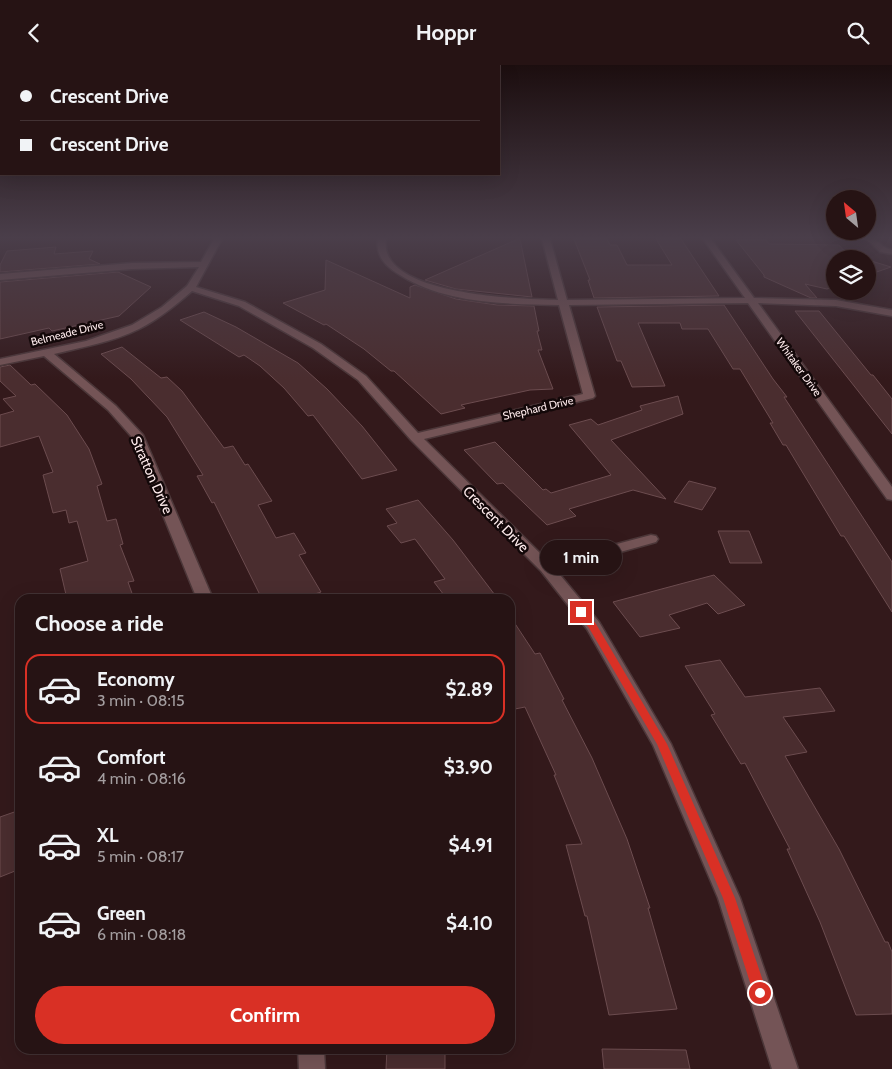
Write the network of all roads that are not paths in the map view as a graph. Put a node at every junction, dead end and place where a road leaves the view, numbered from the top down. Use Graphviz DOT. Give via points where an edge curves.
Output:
graph roads {
  1 [pos="426,286"];
  2 [pos="559,286"];
  3 [pos="741,286"];
  4 [pos="191,288"];
  5 [pos="751,300"];
  6 [pos="563,301"];
  7 [pos="892,313"];
  8 [pos="46,352"];
  9 [pos="0,362"];
  10 [pos="415,437"];
  11 [pos="892,495"];
  12 [pos="651,539"];
  13 [pos="546,568"];
  14 [pos="203,594"];
  15 [pos="311,1054"];
  16 [pos="312,1069"];
  17 [pos="785,1069"];
  1 -- 6 [label="street" via="484,299"];
  2 -- 6 [label="street, Shephard Drive"];
  3 -- 5 [label="street, Whitaker Drive"];
  4 -- 8 [label="street, Belmeade Drive" via="135,327 89,343"];
  4 -- 10 [label="street, Crescent Drive" via="242,303 317,346 362,378"];
  5 -- 6 [label="street"];
  5 -- 7 [label="street" via="836,303"];
  5 -- 11 [label="street, Whitaker Drive"];
  6 -- 10 [label="street, Shephard Drive" via="589,397"];
  8 -- 9 [label="street, Belmeade Drive"];
  8 -- 14 [label="street, Stratton Drive" via="112,408 137,435"];
  10 -- 13 [label="street, Crescent Drive"];
  12 -- 13 [label="street"];
  13 -- 17 [label="street, Crescent Drive" via="593,626 662,744 729,898"];
  15 -- 16 [label="street"];
}
